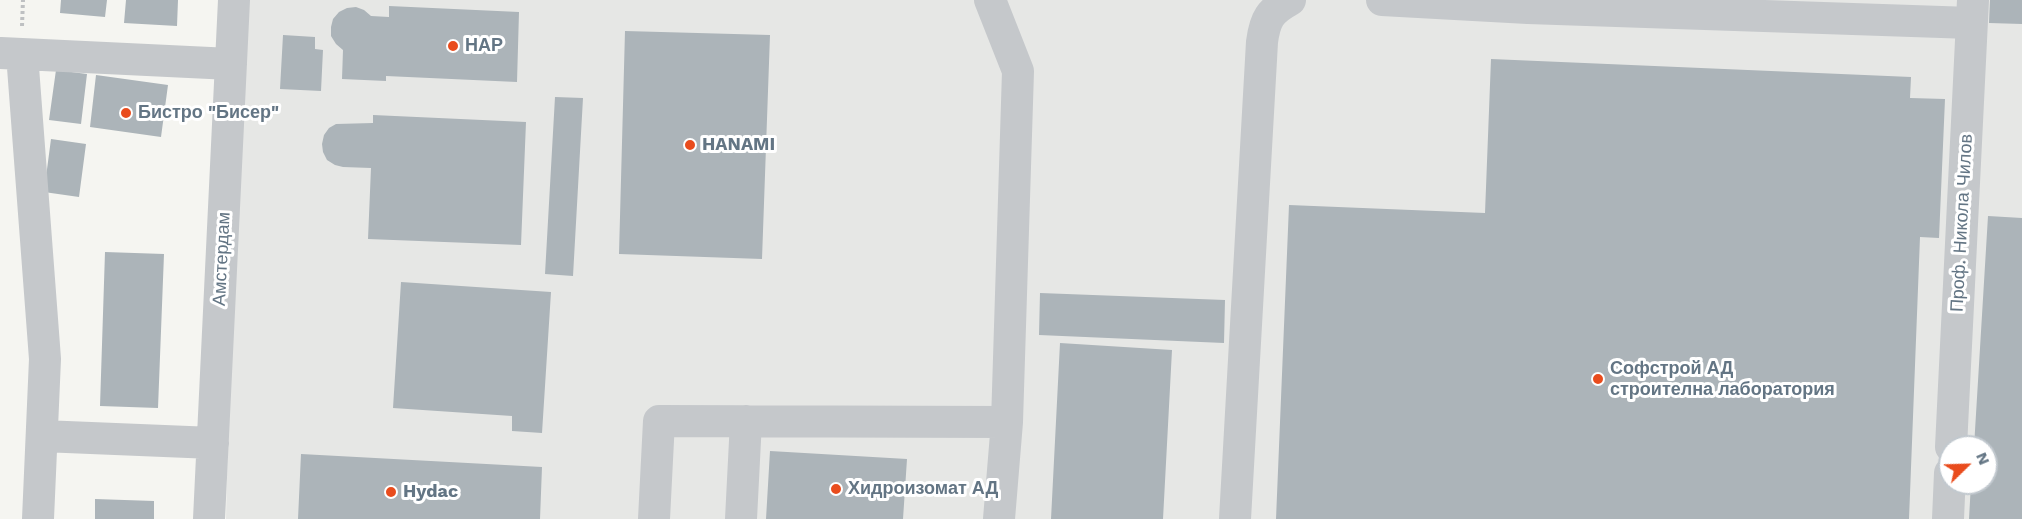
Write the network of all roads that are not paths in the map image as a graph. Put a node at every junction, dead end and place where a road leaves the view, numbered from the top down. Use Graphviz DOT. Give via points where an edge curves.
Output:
graph roads {
  1 [pos="234,0"];
  2 [pos="990,0"];
  3 [pos="1290,0"];
  4 [pos="1382,0"];
  5 [pos="1529,4"];
  6 [pos="1972,12"];
  7 [pos="11,54"];
  8 [pos="231,64"];
  9 [pos="746,420"];
  10 [pos="1007,422"];
  11 [pos="1952,435"];
  12 [pos="42,436"];
  13 [pos="213,443"];
  14 [pos="1949,495"];
  15 [pos="38,519"];
  16 [pos="209,519"];
  17 [pos="654,519"];
  18 [pos="741,519"];
  19 [pos="999,519"];
  20 [pos="1235,519"];
  21 [pos="1948,519"];
  1 -- 8 [label="street, Амстердам"];
  2 -- 10 [label="street" via="1018,71"];
  3 -- 20 [label="street" via="1277,7 1264,23"];
  4 -- 5 [label="street"];
  5 -- 6 [label="street"];
  6 -- 11 [label="street, Проф. Никола Чилов"];
  7 -- 8 [label="street"];
  7 -- 12 [label="street" via="45,359"];
  8 -- 13 [label="street, Амстердам"];
  9 -- 10 [label="street"];
  9 -- 17 [label="street" via="659,421"];
  9 -- 18 [label="street"];
  10 -- 19 [label="street"];
  12 -- 13 [label="street"];
  12 -- 15 [label="street"];
  13 -- 16 [label="street, Амстердам"];
  14 -- 21 [label="street"];
}
